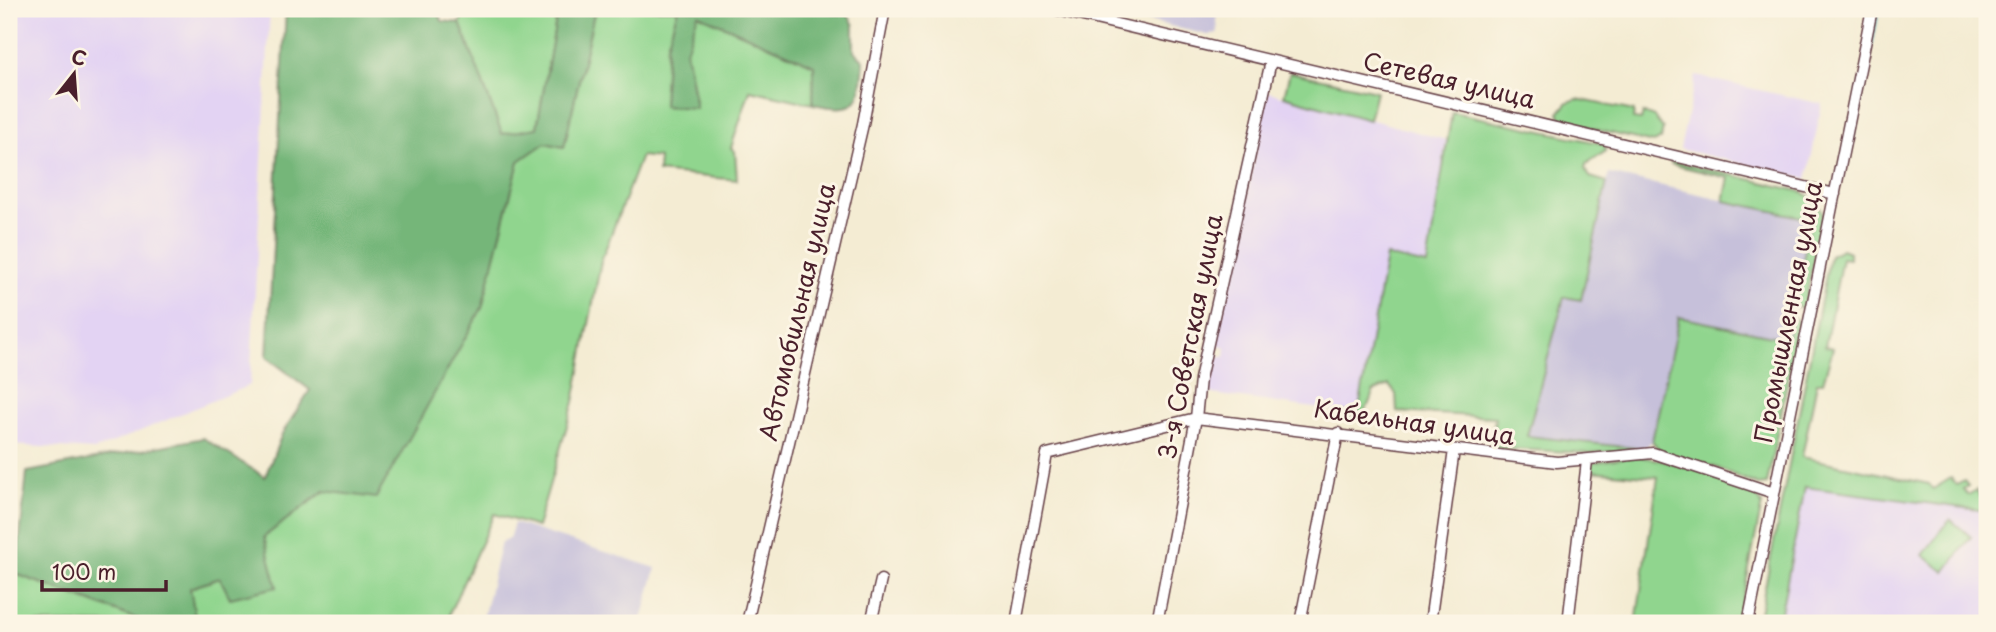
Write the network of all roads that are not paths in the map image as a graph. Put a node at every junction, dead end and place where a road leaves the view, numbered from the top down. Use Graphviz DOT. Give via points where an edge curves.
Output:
graph roads {
  1 [pos="886,9"];
  2 [pos="1054,9"];
  3 [pos="1872,9"];
  4 [pos="1271,61"];
  5 [pos="1835,194"];
  6 [pos="1196,418"];
  7 [pos="1338,433"];
  8 [pos="1454,450"];
  9 [pos="1587,461"];
  10 [pos="1774,493"];
  11 [pos="881,580"];
  12 [pos="747,623"];
  13 [pos="871,623"];
  14 [pos="1016,623"];
  15 [pos="1157,623"];
  16 [pos="1300,623"];
  17 [pos="1430,623"];
  18 [pos="1568,623"];
  19 [pos="1748,623"];
  1 -- 12 [label="street, Автомобильная улица"];
  2 -- 4 [label="street, Сетевая улица"];
  3 -- 5 [label="street, Промышленная улица"];
  4 -- 5 [label="street, Сетевая улица"];
  4 -- 6 [label="street, 3-я Советская улица" via="1200,379"];
  5 -- 10 [label="street, Промышленная улица"];
  6 -- 7 [label="street, Кабельная улица"];
  6 -- 14 [label="street, Кабельная улица" via="1047,454"];
  6 -- 15 [label="street, 3-я Советская улица"];
  7 -- 8 [label="street, Кабельная улица"];
  7 -- 16 [label="street"];
  8 -- 9 [label="street, Кабельная улица" via="1556,462"];
  8 -- 17 [label="street"];
  9 -- 10 [label="street, Кабельная улица" via="1653,453"];
  9 -- 18 [label="street"];
  10 -- 19 [label="street, Промышленная улица"];
  11 -- 13 [label="street"];
}
